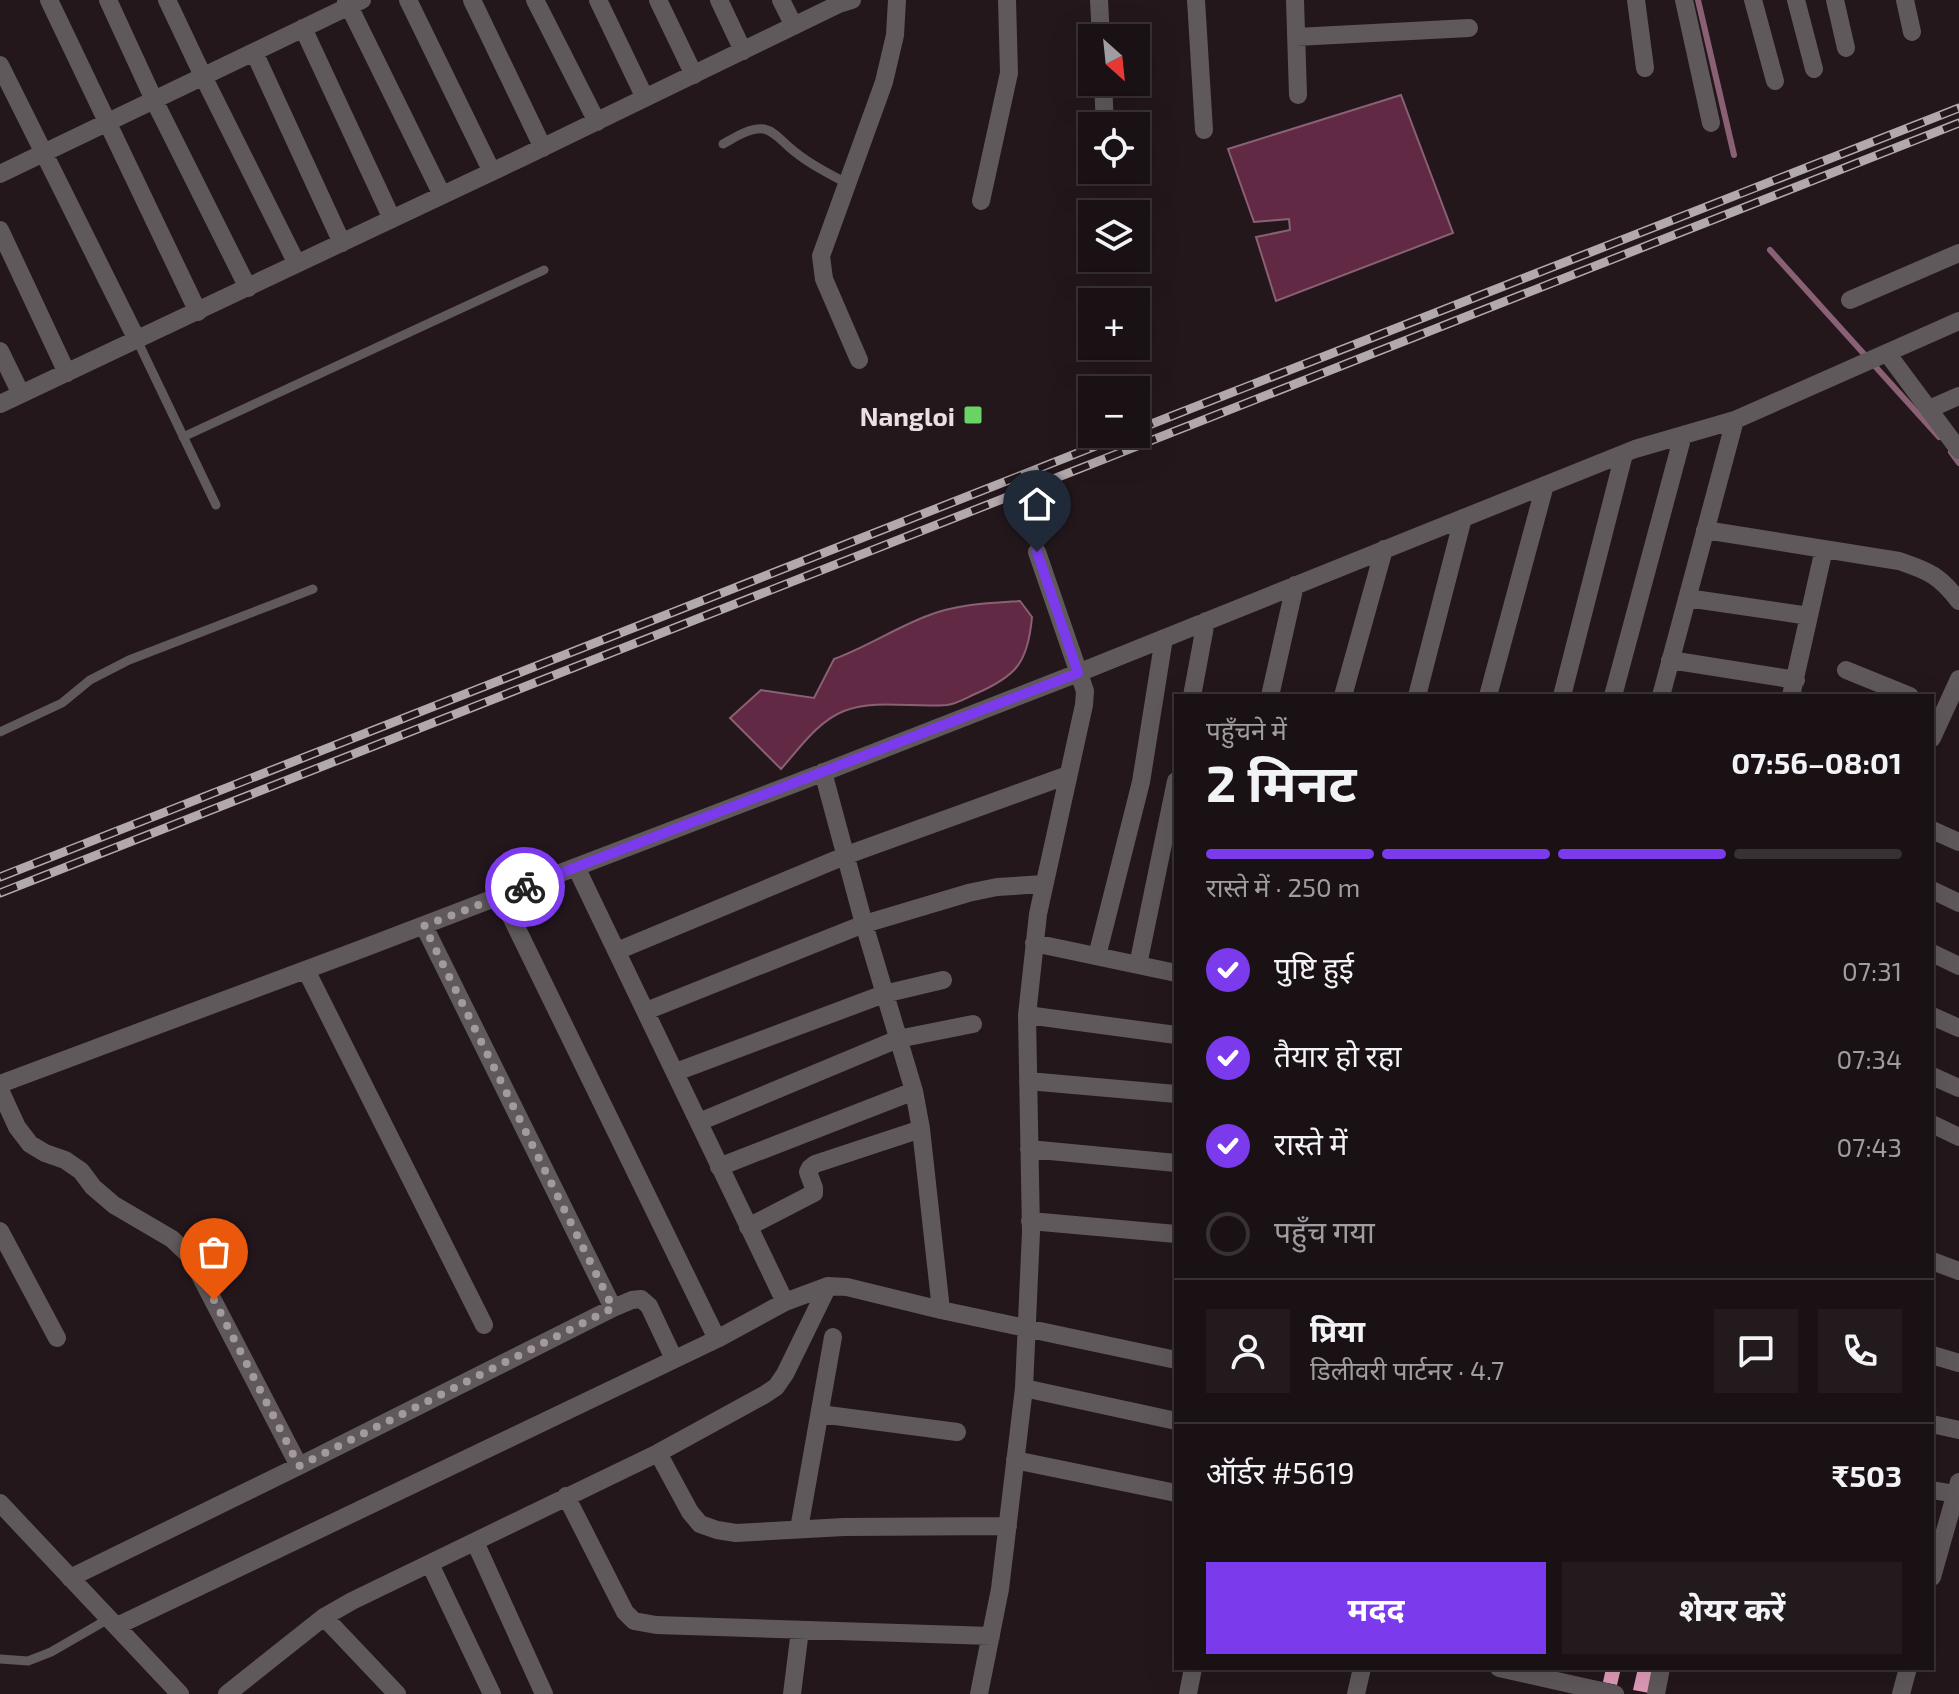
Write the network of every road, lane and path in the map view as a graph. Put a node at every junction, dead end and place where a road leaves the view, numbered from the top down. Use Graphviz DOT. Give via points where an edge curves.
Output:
graph roads {
  1 [pos="49,0"];
  2 [pos="108,0"];
  3 [pos="167,0"];
  4 [pos="408,0"];
  5 [pos="472,0"];
  6 [pos="535,0"];
  7 [pos="598,0"];
  8 [pos="658,0"];
  9 [pos="719,0"];
  10 [pos="781,0"];
  11 [pos="897,0"];
  12 [pos="1007,0"];
  13 [pos="1099,0"];
  14 [pos="1196,0"];
  15 [pos="1295,0"];
  16 [pos="1636,0"];
  17 [pos="1684,0"];
  18 [pos="1753,0"];
  19 [pos="1796,0"];
  20 [pos="1835,0"];
  21 [pos="1905,0"];
  22 [pos="843,1"];
  23 [pos="352,2"];
  24 [pos="1100,24"];
  25 [pos="794,26"];
  26 [pos="303,28"];
  27 [pos="1469,28"];
  28 [pos="1912,32"];
  29 [pos="1296,37"];
  30 [pos="1846,48"];
  31 [pos="743,51"];
  32 [pos="254,52"];
  33 [pos="0,65"];
  34 [pos="1645,68"];
  35 [pos="1814,69"];
  36 [pos="694,75"];
  37 [pos="203,76"];
  38 [pos="1775,81"];
  39 [pos="1298,95"];
  40 [pos="645,98"];
  41 [pos="154,100"];
  42 [pos="108,122"];
  43 [pos="597,122"];
  44 [pos="1711,123"];
  45 [pos="1204,130"];
  46 [pos="723,144"];
  47 [pos="543,148"];
  48 [pos="44,154"];
  49 [pos="492,172"];
  50 [pos="0,174"];
  51 [pos="848,184"];
  52 [pos="442,195"];
  53 [pos="981,201"];
  54 [pos="392,219"];
  55 [pos="0,230"];
  56 [pos="342,243"];
  57 [pos="1959,253"];
  58 [pos="297,264"];
  59 [pos="544,270"];
  60 [pos="248,288"];
  61 [pos="1850,300"];
  62 [pos="198,312"];
  63 [pos="1959,321"];
  64 [pos="137,340"];
  65 [pos="0,351"];
  66 [pos="1882,355"];
  67 [pos="859,360"];
  68 [pos="67,373"];
  69 [pos="21,394"];
  70 [pos="1959,396"];
  71 [pos="0,404"];
  72 [pos="1929,409"];
  73 [pos="1735,420"];
  74 [pos="1683,435"];
  75 [pos="183,437"];
  76 [pos="1958,446"];
  77 [pos="1624,454"];
  78 [pos="1545,485"];
  79 [pos="216,505"];
  80 [pos="1463,518"];
  81 [pos="1705,530"];
  82 [pos="1384,549"];
  83 [pos="1824,549"];
  84 [pos="1037,552"];
  85 [pos="1295,585"];
  86 [pos="313,589"];
  87 [pos="1687,598"];
  88 [pos="1959,601"];
  89 [pos="1809,616"];
  90 [pos="1206,621"];
  91 [pos="1164,638"];
  92 [pos="1670,660"];
  93 [pos="1846,670"];
  94 [pos="1078,673"];
  95 [pos="1959,679"];
  96 [pos="1793,688"];
  97 [pos="1192,694"];
  98 [pos="1270,694"];
  99 [pos="1344,694"];
  100 [pos="1418,694"];
  101 [pos="1489,694"];
  102 [pos="1563,694"];
  103 [pos="1614,694"];
  104 [pos="1662,694"];
  105 [pos="1905,694"];
  106 [pos="1938,707"];
  107 [pos="1934,728"];
  108 [pos="0,732"];
  109 [pos="823,772"];
  110 [pos="1068,775"];
  111 [pos="1174,791"];
  112 [pos="1934,831"];
  113 [pos="1959,842"];
  114 [pos="847,855"];
  115 [pos="576,867"];
  116 [pos="1044,884"];
  117 [pos="1934,891"];
  118 [pos="501,896"];
  119 [pos="1959,903"];
  120 [pos="864,924"];
  121 [pos="424,926"];
  122 [pos="1034,943"];
  123 [pos="617,951"];
  124 [pos="1934,954"];
  125 [pos="1097,956"];
  126 [pos="1138,965"];
  127 [pos="1959,966"];
  128 [pos="306,970"];
  129 [pos="1174,973"];
  130 [pos="943,980"];
  131 [pos="884,994"];
  132 [pos="646,1011"];
  133 [pos="1027,1015"];
  134 [pos="1934,1017"];
  135 [pos="973,1024"];
  136 [pos="1959,1028"];
  137 [pos="1174,1035"];
  138 [pos="898,1039"];
  139 [pos="676,1072"];
  140 [pos="1934,1077"];
  141 [pos="1028,1081"];
  142 [pos="0,1087"];
  143 [pos="1959,1088"];
  144 [pos="914,1091"];
  145 [pos="1174,1094"];
  146 [pos="699,1122"];
  147 [pos="1934,1125"];
  148 [pos="921,1129"];
  149 [pos="1959,1137"];
  150 [pos="1029,1149"];
  151 [pos="1174,1163"];
  152 [pos="719,1167"];
  153 [pos="1030,1221"];
  154 [pos="748,1227"];
  155 [pos="0,1231"];
  156 [pos="1174,1234"];
  157 [pos="1934,1262"];
  158 [pos="1959,1271"];
  159 [pos="828,1286"];
  160 [pos="785,1302"];
  161 [pos="613,1308"];
  162 [pos="941,1310"];
  163 [pos="484,1325"];
  164 [pos="1026,1328"];
  165 [pos="833,1337"];
  166 [pos="57,1338"];
  167 [pos="717,1339"];
  168 [pos="1934,1356"];
  169 [pos="674,1359"];
  170 [pos="1174,1360"];
  171 [pos="1959,1363"];
  172 [pos="1024,1388"];
  173 [pos="820,1414"];
  174 [pos="1174,1421"];
  175 [pos="1934,1424"];
  176 [pos="1959,1430"];
  177 [pos="957,1432"];
  178 [pos="658,1453"];
  179 [pos="1015,1460"];
  180 [pos="299,1466"];
  181 [pos="1957,1488"];
  182 [pos="1934,1490"];
  183 [pos="1174,1493"];
  184 [pos="566,1496"];
  185 [pos="1,1506"];
  186 [pos="1008,1526"];
  187 [pos="799,1529"];
  188 [pos="1937,1534"];
  189 [pos="475,1542"];
  190 [pos="1934,1560"];
  191 [pos="430,1564"];
  192 [pos="70,1578"];
  193 [pos="324,1617"];
  194 [pos="114,1622"];
  195 [pos="800,1630"];
  196 [pos="991,1636"];
  197 [pos="0,1659"];
  198 [pos="1193,1670"];
  199 [pos="1362,1670"];
  200 [pos="1508,1670"];
  201 [pos="1661,1670"];
  202 [pos="1907,1670"];
  203 [pos="180,1694"];
  204 [pos="227,1694"];
  205 [pos="397,1694"];
  206 [pos="492,1694"];
  207 [pos="544,1694"];
  208 [pos="792,1694"];
  209 [pos="979,1694"];
  210 [pos="1188,1694"];
  211 [pos="1356,1694"];
  212 [pos="1615,1694"];
  213 [pos="1656,1694"];
  214 [pos="1901,1694"];
  1 -- 42 [label="street"];
  2 -- 41 [label="street"];
  3 -- 37 [label="street"];
  4 -- 49 [label="street"];
  5 -- 47 [label="street"];
  6 -- 43 [label="street"];
  7 -- 40 [label="street"];
  8 -- 36 [label="street"];
  9 -- 31 [label="street"];
  10 -- 25 [label="street"];
  11 -- 51 [label="street" via="884,82"];
  12 -- 53 [label="street" via="1009,73"];
  13 -- 24 [label="street"];
  14 -- 45 [label="street"];
  15 -- 29 [label="street"];
  16 -- 34 [label="street"];
  17 -- 44 [label="street"];
  18 -- 38 [label="street"];
  19 -- 35 [label="street"];
  20 -- 30 [label="street"];
  21 -- 28 [label="street"];
  22 -- 25 [label="street"];
  23 -- 26 [label="street"];
  23 -- 52 [label="street"];
  25 -- 31 [label="street"];
  26 -- 32 [label="street"];
  26 -- 54 [label="street"];
  27 -- 29 [label="street"];
  29 -- 39 [label="street"];
  31 -- 36 [label="street"];
  32 -- 37 [label="street"];
  32 -- 56 [label="street"];
  33 -- 48 [label="street"];
  36 -- 40 [label="street"];
  37 -- 41 [label="street"];
  37 -- 58 [label="street"];
  40 -- 43 [label="street"];
  41 -- 42 [label="street"];
  41 -- 60 [label="street"];
  42 -- 48 [label="street"];
  42 -- 62 [label="street"];
  43 -- 47 [label="street"];
  46 -- 51 [label="lane" via="763,129"];
  47 -- 49 [label="street"];
  48 -- 50 [label="street"];
  48 -- 64 [label="street"];
  49 -- 52 [label="street"];
  51 -- 67 [label="street" via="821,256 824,279"];
  52 -- 54 [label="street"];
  54 -- 56 [label="street"];
  55 -- 68 [label="street"];
  56 -- 58 [label="street"];
  57 -- 61 [label="street"];
  58 -- 60 [label="street"];
  59 -- 75 [label="lane"];
  60 -- 62 [label="street"];
  62 -- 64 [label="street"];
  63 -- 66 [label="street"];
  64 -- 68 [label="street"];
  64 -- 75 [label="lane"];
  65 -- 69 [label="street"];
  66 -- 72 [label="street"];
  66 -- 73 [label="street"];
  68 -- 69 [label="street"];
  69 -- 71 [label="street"];
  70 -- 72 [label="street"];
  72 -- 76 [label="street"];
  73 -- 74 [label="street"];
  73 -- 81 [label="street"];
  74 -- 77 [label="street"];
  74 -- 103 [label="street"];
  75 -- 79 [label="lane"];
  77 -- 78 [label="street"];
  77 -- 102 [label="street"];
  78 -- 80 [label="street"];
  78 -- 101 [label="street"];
  80 -- 82 [label="street"];
  80 -- 100 [label="street"];
  81 -- 83 [label="street"];
  81 -- 87 [label="street"];
  82 -- 85 [label="street"];
  82 -- 99 [label="street"];
  83 -- 88 [label="street" via="1925,570"];
  83 -- 89 [label="street"];
  84 -- 94 [label="street"];
  85 -- 90 [label="street"];
  85 -- 98 [label="street"];
  86 -- 108 [label="lane" via="129,660 90,680 62,703"];
  87 -- 89 [label="street"];
  87 -- 92 [label="street"];
  89 -- 96 [label="street"];
  90 -- 91 [label="street"];
  90 -- 97 [label="street"];
  91 -- 94 [label="street"];
  91 -- 125 [label="street" via="1141,782"];
  92 -- 96 [label="street"];
  92 -- 104 [label="street"];
  93 -- 105 [label="street"];
  94 -- 109 [label="street"];
  94 -- 110 [label="street" via="1084,705"];
  95 -- 106 [label="street"];
  106 -- 107 [label="street"];
  109 -- 114 [label="street"];
  109 -- 115 [label="street"];
  110 -- 114 [label="street"];
  110 -- 116 [label="street"];
  111 -- 126 [label="street"];
  112 -- 113 [label="street"];
  114 -- 120 [label="street"];
  114 -- 123 [label="street"];
  115 -- 118 [label="street"];
  115 -- 123 [label="street"];
  116 -- 120 [label="street" via="968,893"];
  116 -- 122 [label="street"];
  117 -- 119 [label="street"];
  118 -- 121 [label="street"];
  118 -- 167 [label="street"];
  120 -- 131 [label="street"];
  120 -- 132 [label="street"];
  121 -- 128 [label="street"];
  121 -- 161 [label="street"];
  122 -- 125 [label="street"];
  122 -- 133 [label="street"];
  123 -- 132 [label="street"];
  124 -- 127 [label="street"];
  125 -- 126 [label="street"];
  126 -- 129 [label="street"];
  128 -- 142 [label="street"];
  128 -- 163 [label="street"];
  130 -- 131 [label="street"];
  131 -- 138 [label="street"];
  131 -- 139 [label="street"];
  132 -- 139 [label="street"];
  133 -- 137 [label="street"];
  133 -- 141 [label="street"];
  134 -- 136 [label="street"];
  135 -- 138 [label="street"];
  138 -- 144 [label="street"];
  138 -- 146 [label="street"];
  139 -- 146 [label="street"];
  140 -- 143 [label="street"];
  141 -- 145 [label="street"];
  141 -- 150 [label="street"];
  142 -- 180 [label="street" via="30,1144 81,1171 114,1205 172,1239 190,1256"];
  144 -- 148 [label="street"];
  144 -- 152 [label="street"];
  146 -- 152 [label="street"];
  147 -- 149 [label="street"];
  148 -- 154 [label="street" via="815,1164 808,1172 814,1193"];
  148 -- 162 [label="street"];
  150 -- 151 [label="street"];
  150 -- 153 [label="street"];
  152 -- 154 [label="street"];
  153 -- 156 [label="street"];
  153 -- 164 [label="street"];
  154 -- 160 [label="street"];
  155 -- 166 [label="street"];
  157 -- 158 [label="street"];
  159 -- 160 [label="street"];
  159 -- 162 [label="street"];
  159 -- 178 [label="street" via="776,1387"];
  160 -- 167 [label="street"];
  161 -- 169 [label="street" via="641,1299"];
  161 -- 180 [label="street"];
  162 -- 164 [label="street"];
  164 -- 170 [label="street"];
  164 -- 172 [label="street"];
  165 -- 173 [label="street"];
  167 -- 169 [label="street"];
  168 -- 171 [label="street"];
  169 -- 194 [label="street"];
  172 -- 174 [label="street"];
  172 -- 179 [label="street"];
  173 -- 177 [label="street"];
  173 -- 187 [label="street"];
  175 -- 176 [label="street"];
  178 -- 184 [label="street"];
  178 -- 187 [label="street" via="700,1524 736,1533"];
  179 -- 183 [label="street"];
  179 -- 186 [label="street"];
  180 -- 192 [label="street"];
  181 -- 182 [label="street"];
  181 -- 188 [label="street"];
  184 -- 189 [label="street"];
  184 -- 195 [label="street" via="634,1621"];
  185 -- 192 [label="street"];
  186 -- 187 [label="street"];
  186 -- 196 [label="street"];
  188 -- 190 [label="street"];
  189 -- 191 [label="street"];
  189 -- 207 [label="street"];
  191 -- 193 [label="street"];
  191 -- 206 [label="street"];
  192 -- 194 [label="street"];
  193 -- 204 [label="street"];
  193 -- 205 [label="street"];
  194 -- 197 [label="lane" via="28,1661"];
  194 -- 203 [label="street"];
  195 -- 196 [label="street"];
  195 -- 208 [label="street"];
  196 -- 209 [label="street"];
  198 -- 210 [label="street"];
  199 -- 211 [label="street"];
  200 -- 212 [label="street"];
  201 -- 213 [label="street"];
  202 -- 214 [label="street"];
}
